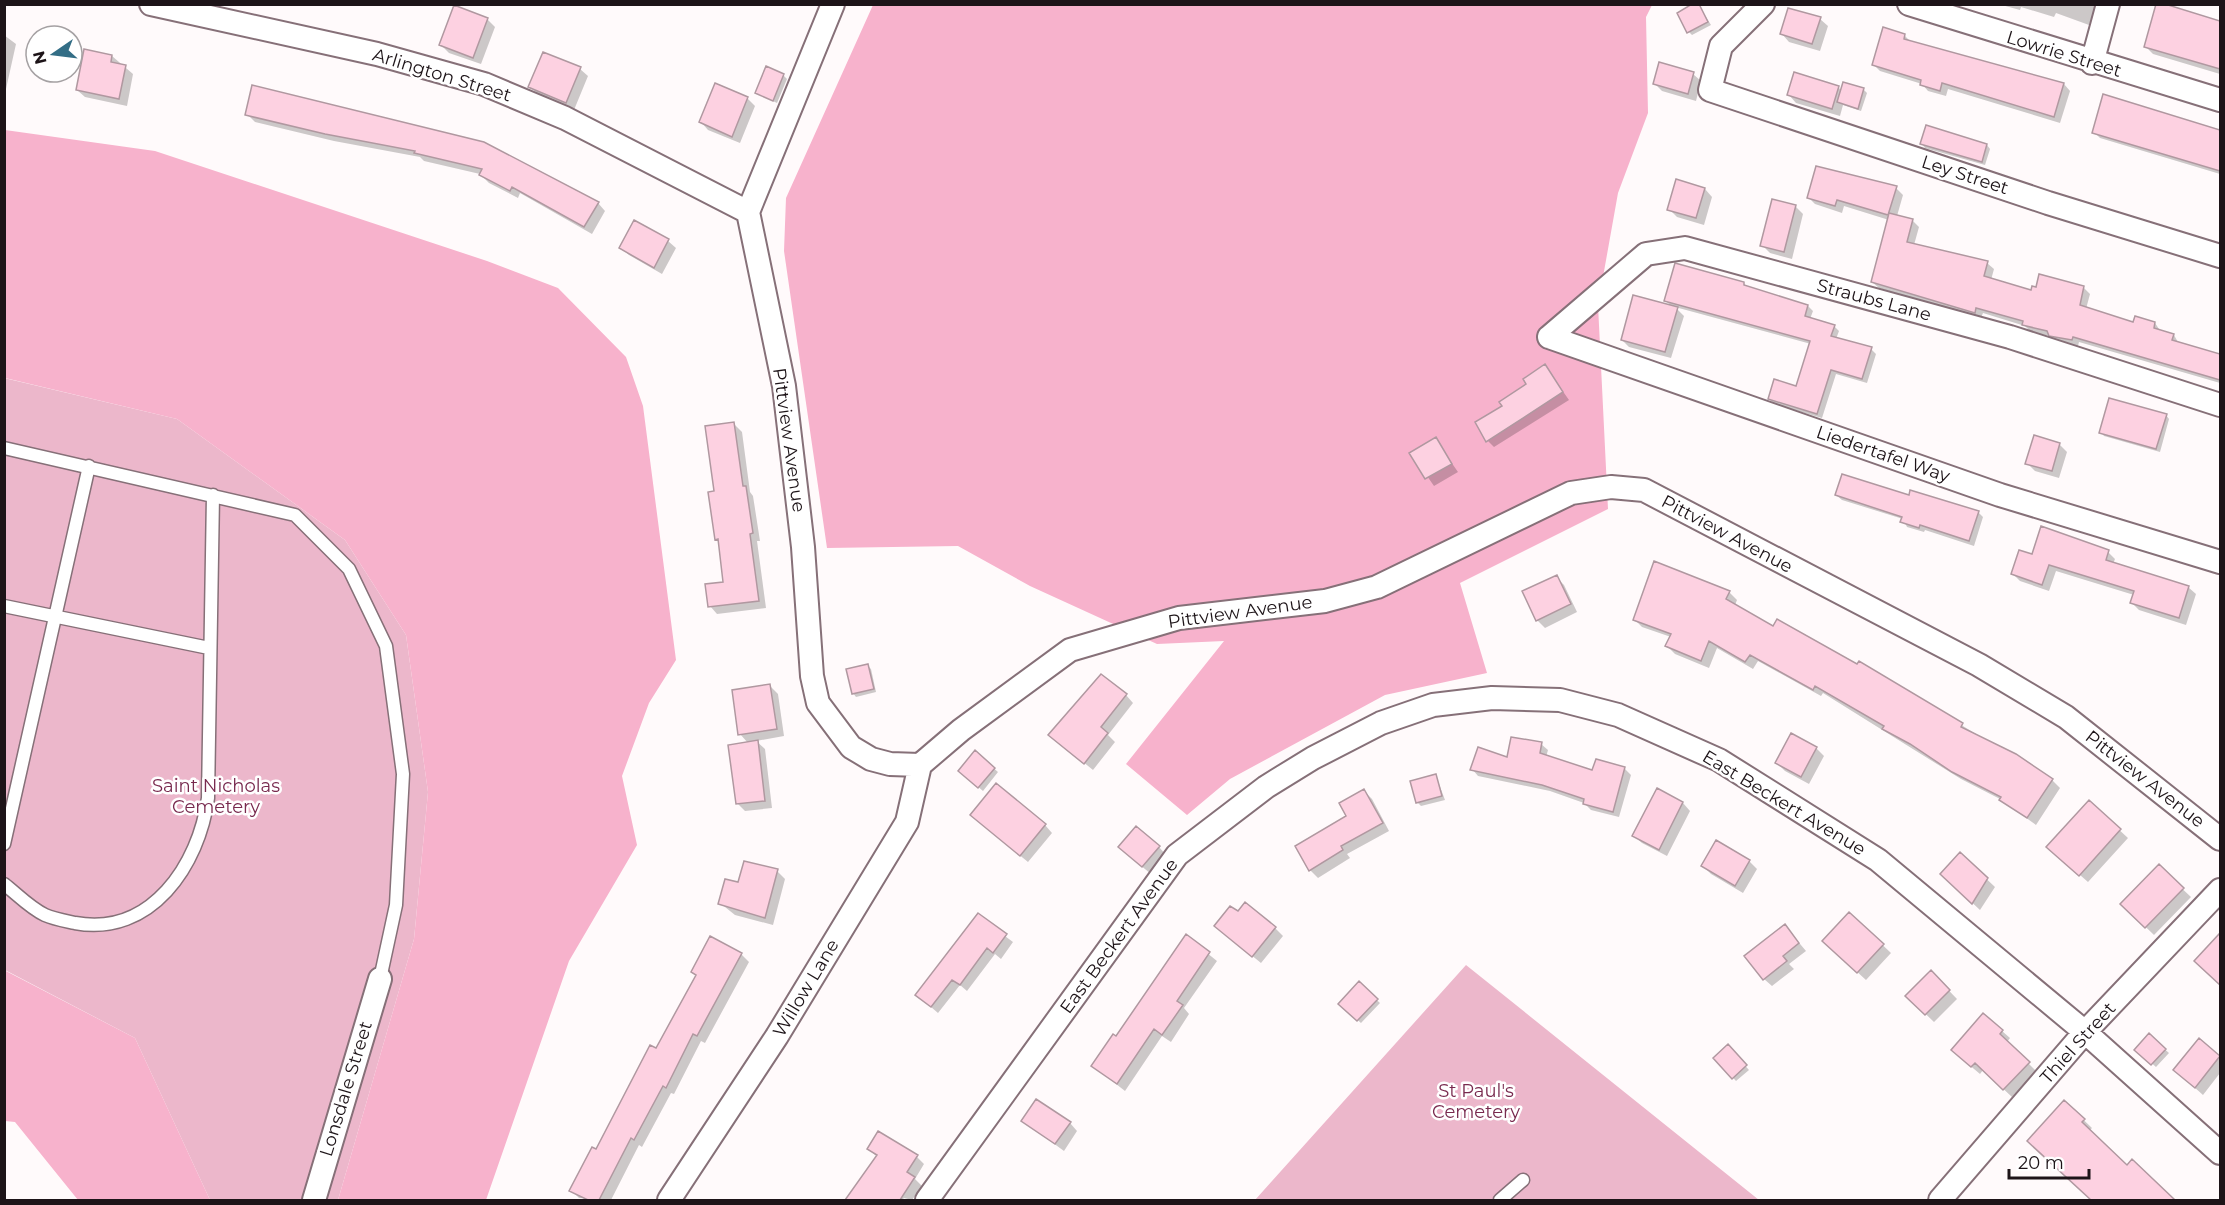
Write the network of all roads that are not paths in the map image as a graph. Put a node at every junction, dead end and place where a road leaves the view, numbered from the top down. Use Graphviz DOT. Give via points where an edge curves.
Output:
graph roads {
  1 [pos="150,4"];
  2 [pos="834,4"];
  3 [pos="1763,4"];
  4 [pos="1909,4"];
  5 [pos="2108,4"];
  6 [pos="2092,63"];
  7 [pos="2220,100"];
  8 [pos="748,212"];
  9 [pos="2220,256"];
  10 [pos="1549,337"];
  11 [pos="2220,405"];
  12 [pos="4,448"];
  13 [pos="89,466"];
  14 [pos="213,495"];
  15 [pos="2220,562"];
  16 [pos="4,606"];
  17 [pos="57,617"];
  18 [pos="209,648"];
  19 [pos="920,765"];
  20 [pos="2220,839"];
  21 [pos="4,844"];
  22 [pos="4,884"];
  23 [pos="2220,890"];
  24 [pos="380,979"];
  25 [pos="2085,1032"];
  26 [pos="2220,1153"];
  27 [pos="1523,1180"];
  28 [pos="314,1200"];
  29 [pos="669,1200"];
  30 [pos="927,1200"];
  31 [pos="1500,1200"];
  32 [pos="1940,1200"];
  1 -- 8 [label="street, Arlington Street" via="377,54 484,84 565,118"];
  2 -- 8 [label="street"];
  3 -- 9 [label="street, Ley Street" via="1721,46 1710,90"];
  4 -- 6 [label="street, Lowrie Street"];
  5 -- 6 [label="street"];
  6 -- 7 [label="street, Lowrie Street"];
  8 -- 19 [label="street, Pittview Avenue" via="784,386 803,547 812,676 818,703 851,747 871,759 890,764"];
  10 -- 11 [label="street, Straubs Lane" via="1646,254 1685,248 2010,337"];
  10 -- 15 [label="street, Liedertafel Way" via="2000,495"];
  12 -- 13 [label="lane"];
  13 -- 14 [label="lane"];
  13 -- 17 [label="lane"];
  14 -- 18 [label="lane"];
  14 -- 24 [label="lane" via="295,515 349,569 386,645 403,774 396,905"];
  16 -- 17 [label="lane"];
  17 -- 18 [label="lane"];
  17 -- 21 [label="lane"];
  18 -- 22 [label="lane" via="208,798 204,825 176,882 147,910 108,925 89,926 44,915"];
  19 -- 20 [label="street, Pittview Avenue" via="1070,650 1179,618 1325,601 1377,587 1571,493 1611,487 1644,490 1979,665 2066,717"];
  19 -- 29 [label="street, Willow Lane" via="908,822 777,1036"];
  23 -- 25 [label="street, Thiel Street"];
  24 -- 28 [label="street, Lonsdale Street"];
  25 -- 26 [label="street, East Beckert Avenue"];
  25 -- 30 [label="street, East Beckert Avenue" via="1878,860 1719,760 1618,715 1560,700 1492,698 1433,705 1381,723 1313,758 1266,787 1177,855"];
  25 -- 32 [label="street, Thiel Street"];
  27 -- 31 [label="lane"];
}
